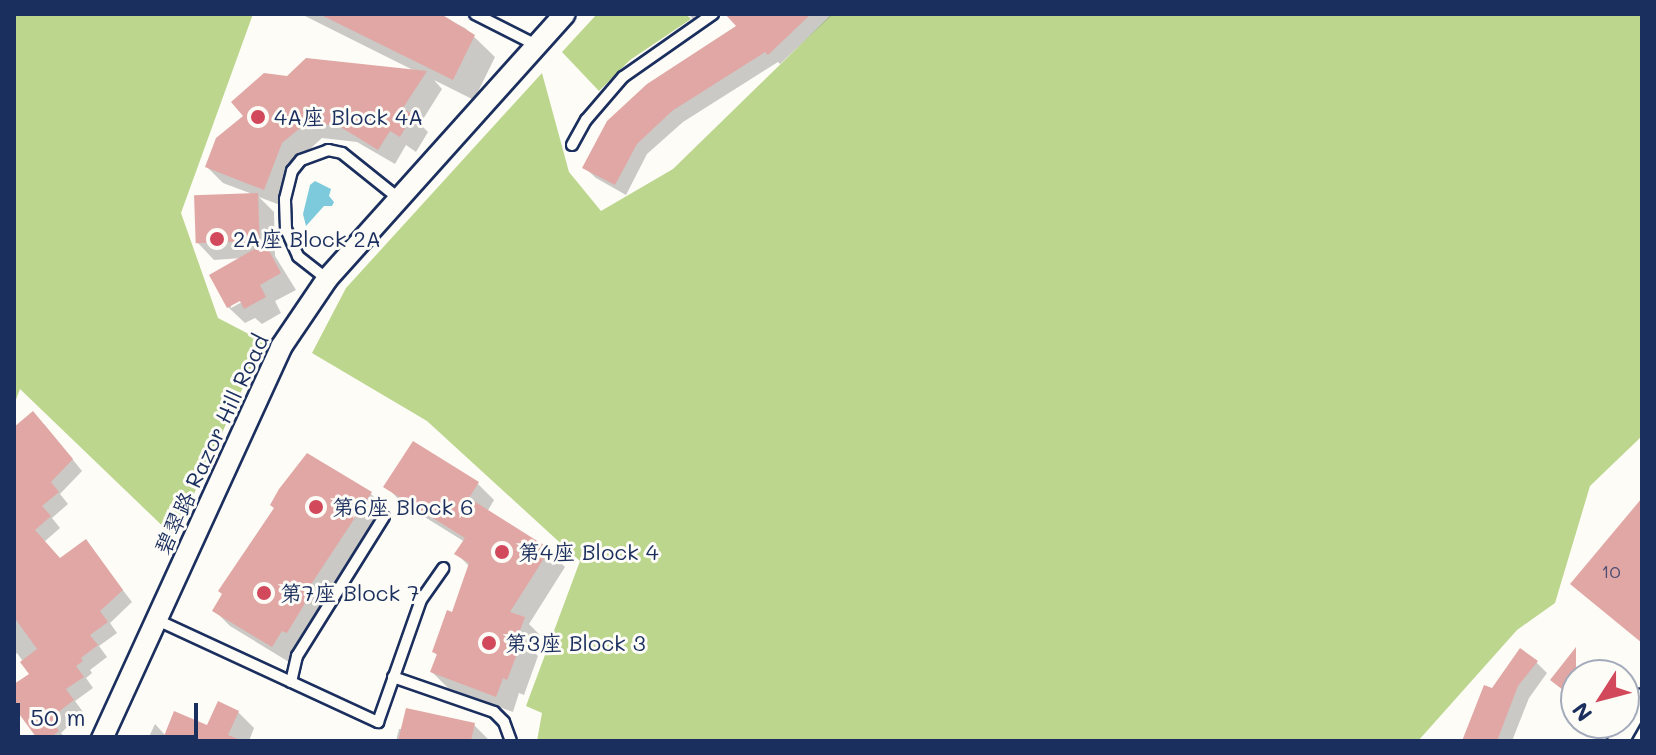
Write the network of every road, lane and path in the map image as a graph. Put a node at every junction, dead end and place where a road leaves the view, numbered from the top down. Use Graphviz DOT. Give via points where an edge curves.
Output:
graph roads {
  1 [pos="475,14"];
  2 [pos="565,14"];
  3 [pos="713,14"];
  4 [pos="536,45"];
  5 [pos="572,145"];
  6 [pos="397,197"];
  7 [pos="327,279"];
  8 [pos="384,517"];
  9 [pos="443,568"];
  10 [pos="155,619"];
  11 [pos="393,677"];
  12 [pos="291,682"];
  13 [pos="1642,699"];
  14 [pos="101,741"];
  15 [pos="511,741"];
  16 [pos="1618,741"];
  1 -- 4 [label="lane"];
  2 -- 4 [label="street, 碧翠路 Razor Hill Road"];
  3 -- 5 [label="lane" via="623,77"];
  4 -- 6 [label="street, 碧翠路 Razor Hill Road"];
  6 -- 7 [label="street, 碧翠路 Razor Hill Road"];
  6 -- 7 [label="lane" via="342,153 328,150 301,160 292,171 285,199 286,229 298,256"];
  7 -- 10 [label="street, 碧翠路 Razor Hill Road" via="281,347"];
  8 -- 12 [label="lane" via="297,656"];
  9 -- 11 [label="lane" via="421,600"];
  10 -- 12 [label="lane"];
  10 -- 14 [label="street, 碧翠路 Razor Hill Road"];
  11 -- 12 [label="lane" via="378,722"];
  11 -- 15 [label="lane" via="494,712"];
  13 -- 16 [label="street"];
}
